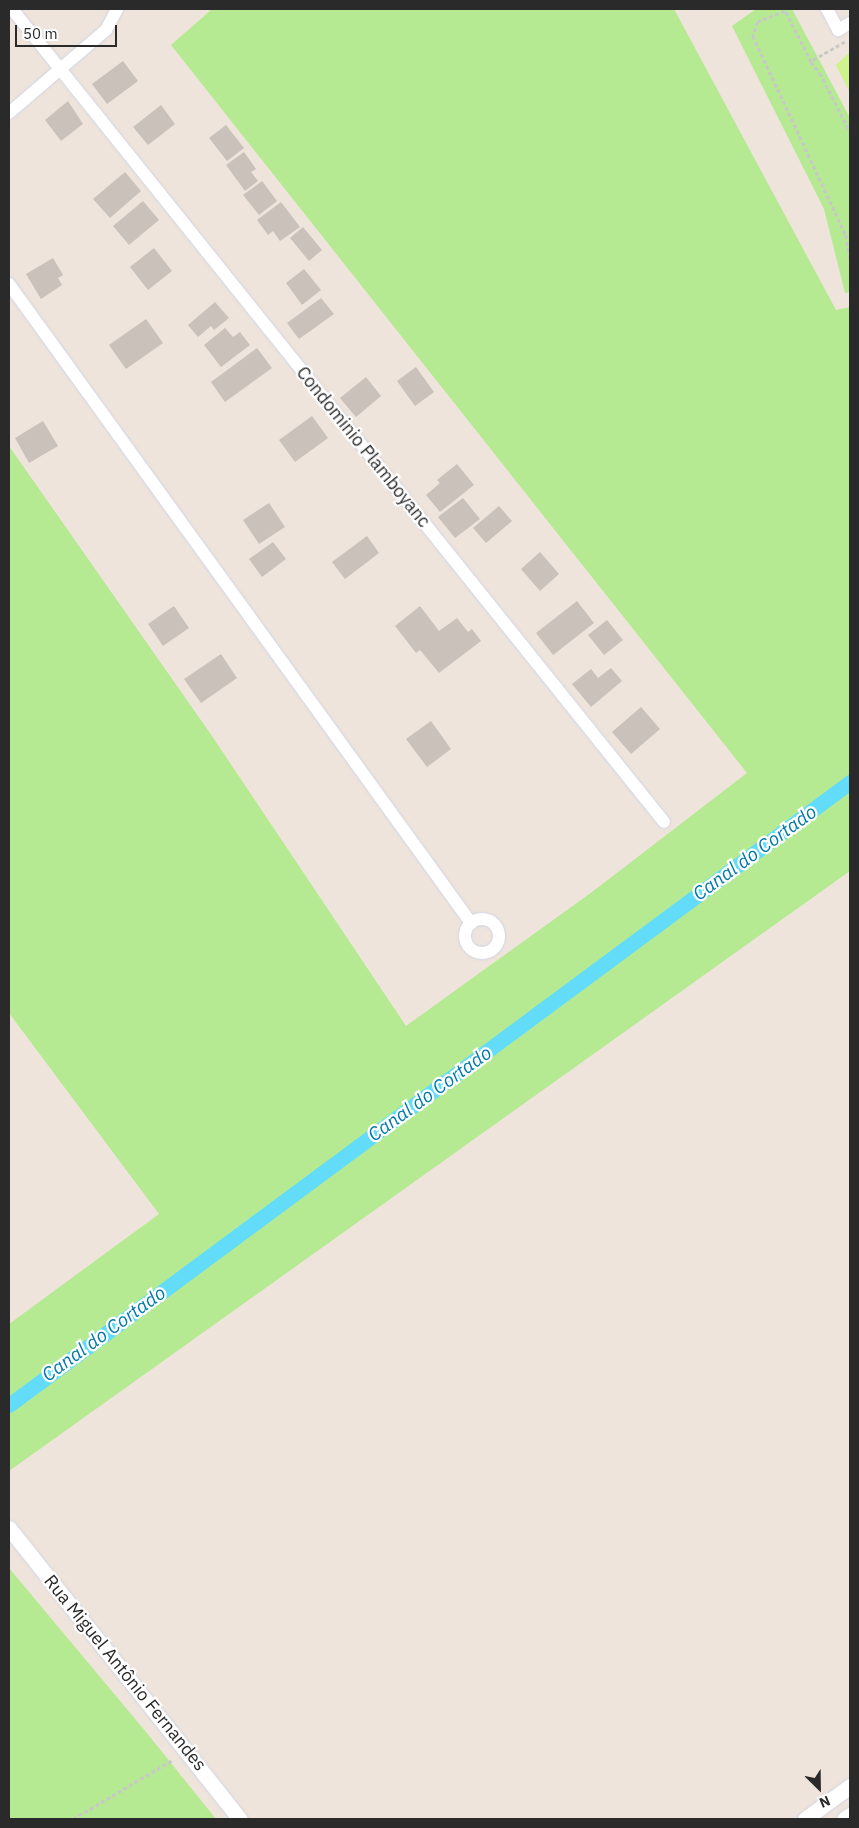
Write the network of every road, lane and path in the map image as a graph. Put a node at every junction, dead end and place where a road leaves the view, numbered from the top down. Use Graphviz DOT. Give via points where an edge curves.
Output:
graph roads {
  1 [pos="12,9"];
  2 [pos="117,9"];
  3 [pos="827,9"];
  4 [pos="850,23"];
  5 [pos="850,39"];
  6 [pos="811,62"];
  7 [pos="61,72"];
  8 [pos="9,113"];
  9 [pos="850,132"];
  10 [pos="850,258"];
  11 [pos="9,284"];
  12 [pos="664,822"];
  13 [pos="471,922"];
  14 [pos="9,1528"];
  15 [pos="188,1751"];
  16 [pos="850,1786"];
  17 [pos="850,1815"];
  18 [pos="73,1819"];
  19 [pos="240,1819"];
  20 [pos="805,1819"];
  21 [pos="844,1819"];
  1 -- 7 [label="street, Condominio Plamboyanc"];
  2 -- 7 [label="street" via="106,30"];
  3 -- 4 [label="street" via="838,30"];
  5 -- 6 [label="path"];
  6 -- 9 [label="path" via="820,73"];
  6 -- 10 [label="path" via="785,11 758,22 753,36 846,235"];
  7 -- 8 [label="street"];
  7 -- 12 [label="street, Condominio Plamboyanc"];
  11 -- 13 [label="street"];
  14 -- 15 [label="street, Rua Miguel Antônio Fernandes"];
  15 -- 18 [label="path"];
  15 -- 19 [label="street, Rua Miguel Antônio Fernandes"];
  16 -- 20 [label="street"];
  17 -- 21 [label="street"];
}
